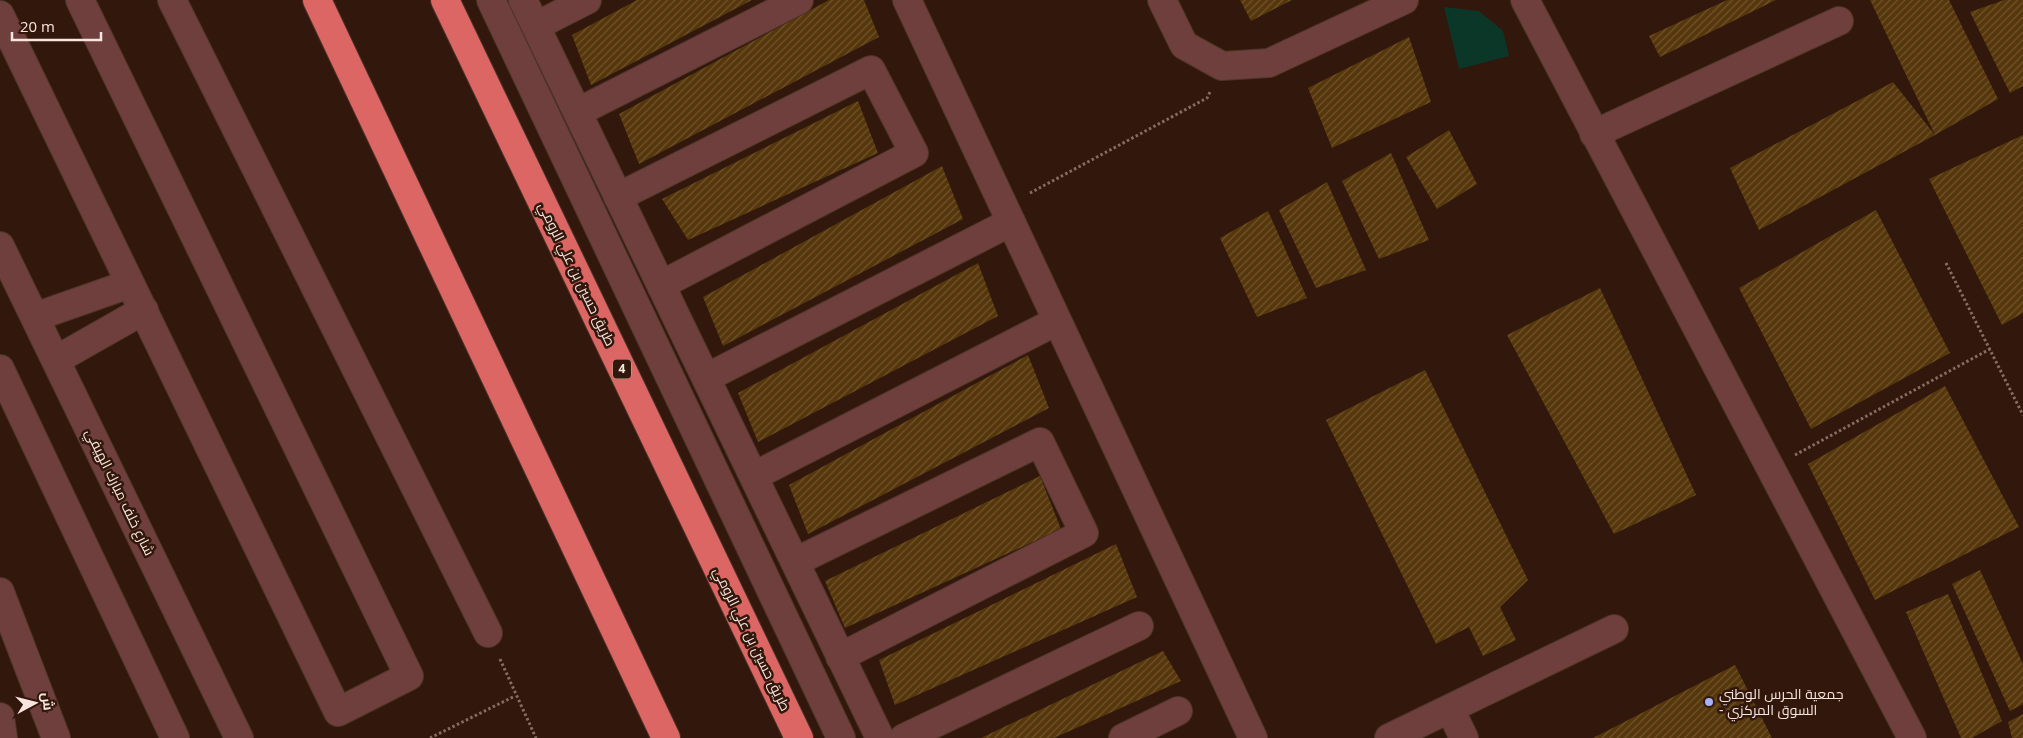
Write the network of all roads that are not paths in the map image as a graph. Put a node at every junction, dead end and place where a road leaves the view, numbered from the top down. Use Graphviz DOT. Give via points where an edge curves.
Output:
graph roads {
  1 [pos="80,0"];
  2 [pos="172,0"];
  3 [pos="317,0"];
  4 [pos="445,0"];
  5 [pos="491,0"];
  6 [pos="523,0"];
  7 [pos="587,0"];
  8 [pos="799,0"];
  9 [pos="907,0"];
  10 [pos="1162,0"];
  11 [pos="1404,0"];
  12 [pos="1526,0"];
  13 [pos="0,15"];
  14 [pos="1838,21"];
  15 [pos="536,26"];
  16 [pos="578,112"];
  17 [pos="1594,134"];
  18 [pos="618,197"];
  19 [pos="1007,214"];
  20 [pos="0,246"];
  21 [pos="129,284"];
  22 [pos="661,285"];
  23 [pos="144,310"];
  24 [pos="35,317"];
  25 [pos="1057,321"];
  26 [pos="56,360"];
  27 [pos="0,369"];
  28 [pos="706,378"];
  29 [pos="8,404"];
  30 [pos="754,476"];
  31 [pos="795,562"];
  32 [pos="0,592"];
  33 [pos="1139,626"];
  34 [pos="1614,629"];
  35 [pos="488,633"];
  36 [pos="840,657"];
  37 [pos="1450,709"];
  38 [pos="1178,711"];
  39 [pos="0,717"];
  40 [pos="4,738"];
  41 [pos="56,738"];
  42 [pos="175,738"];
  43 [pos="239,738"];
  44 [pos="666,738"];
  45 [pos="799,738"];
  46 [pos="841,738"];
  47 [pos="880,738"];
  48 [pos="904,738"];
  49 [pos="1123,738"];
  50 [pos="1252,738"];
  51 [pos="1389,738"];
  52 [pos="1464,738"];
  53 [pos="1912,738"];
  1 -- 23 [label="street" via="409,676 338,712"];
  2 -- 35 [label="street"];
  3 -- 44 [label="highway"];
  4 -- 45 [label="highway, طريق حسين بن علي الرومي / 4"];
  5 -- 46 [label="street"];
  6 -- 15 [label="street"];
  7 -- 15 [label="street"];
  8 -- 16 [label="street"];
  9 -- 19 [label="street"];
  10 -- 11 [label="street" via="1184,45 1222,66 1269,63"];
  12 -- 17 [label="street"];
  13 -- 21 [label="street"];
  14 -- 17 [label="street"];
  15 -- 16 [label="street"];
  16 -- 18 [label="street"];
  17 -- 53 [label="street"];
  18 -- 22 [label="street"];
  18 -- 22 [label="street" via="871,70 914,153"];
  19 -- 25 [label="street"];
  19 -- 28 [label="street"];
  20 -- 24 [label="street, شارع خلف مبارك الهيفي"];
  21 -- 23 [label="street"];
  21 -- 24 [label="street"];
  22 -- 28 [label="street"];
  23 -- 26 [label="street"];
  24 -- 26 [label="street, شارع خلف مبارك الهيفي"];
  25 -- 30 [label="street"];
  25 -- 50 [label="street"];
  26 -- 43 [label="street, شارع خلف مبارك الهيفي"];
  27 -- 29 [label="street"];
  28 -- 30 [label="street"];
  29 -- 42 [label="street"];
  30 -- 31 [label="street"];
  31 -- 36 [label="street"];
  31 -- 36 [label="street" via="1040,442 1080,524 1084,533"];
  32 -- 41 [label="street"];
  33 -- 48 [label="street"];
  34 -- 37 [label="street"];
  36 -- 47 [label="street"];
  37 -- 51 [label="street"];
  37 -- 52 [label="street"];
  38 -- 49 [label="street"];
  39 -- 40 [label="street"];
}
